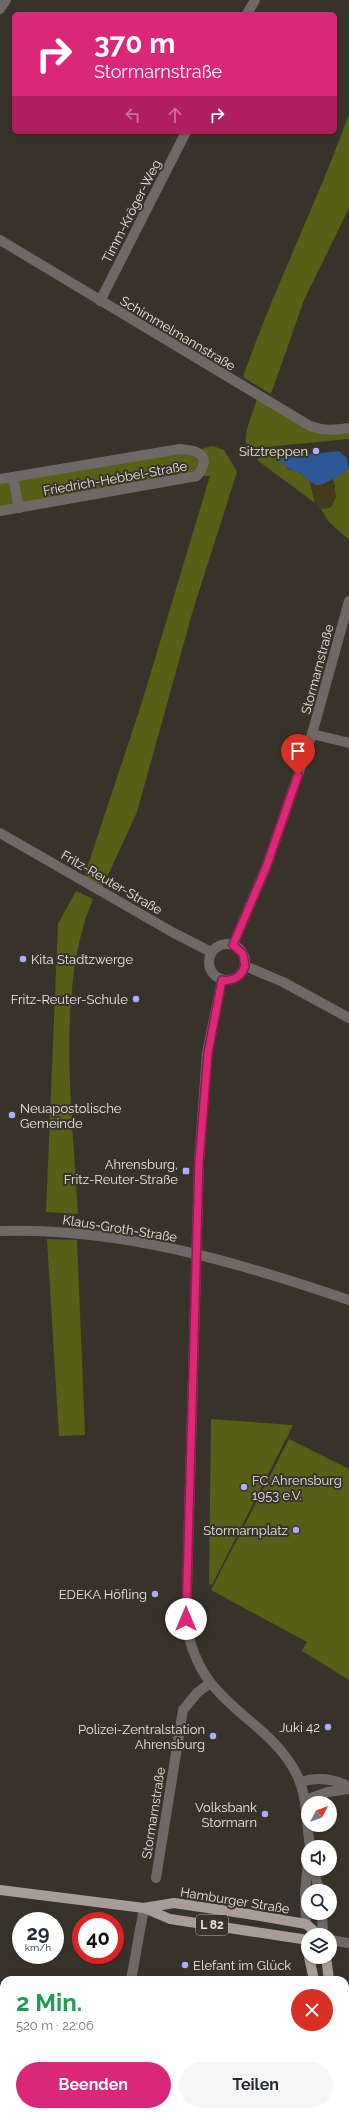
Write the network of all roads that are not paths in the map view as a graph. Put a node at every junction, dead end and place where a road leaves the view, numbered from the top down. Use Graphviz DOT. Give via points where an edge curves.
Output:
graph roads {
  1 [pos="6,0"];
  2 [pos="255,0"];
  3 [pos="0,9"];
  4 [pos="248,12"];
  5 [pos="185,134"];
  6 [pos="0,240"];
  7 [pos="100,301"];
  8 [pos="349,428"];
  9 [pos="13,477"];
  10 [pos="0,479"];
  11 [pos="19,508"];
  12 [pos="0,511"];
  13 [pos="349,601"];
  14 [pos="312,734"];
  15 [pos="349,743"];
  16 [pos="1,837"];
  17 [pos="233,945"];
  18 [pos="211,952"];
  19 [pos="245,966"];
  20 [pos="222,980"];
  21 [pos="349,1018"];
  22 [pos="0,1231"];
  23 [pos="196,1253"];
  24 [pos="349,1300"];
  25 [pos="210,1683"];
  26 [pos="300,1782"];
  27 [pos="349,1788"];
  28 [pos="304,1796"];
  29 [pos="316,1796"];
  30 [pos="307,1876"];
  31 [pos="156,1878"];
  32 [pos="0,1890"];
  33 [pos="144,1908"];
  34 [pos="306,1924"];
  35 [pos="306,1928"];
  36 [pos="311,1928"];
  37 [pos="301,1941"];
  38 [pos="337,1941"];
  39 [pos="349,1943"];
  40 [pos="311,1964"];
  41 [pos="327,1964"];
  42 [pos="132,1976"];
  43 [pos="313,1976"];
  44 [pos="328,1976"];
  1 -- 3 [label="street"];
  2 -- 4 [label="street"];
  5 -- 7 [label="street, Timm-Kröger-Weg"];
  6 -- 7 [label="street, Schimmelmannstraße"];
  7 -- 8 [label="street, Schimmelmannstraße" via="310,426 332,430"];
  9 -- 10 [label="street, Friedrich-Hebbel-Straße"];
  9 -- 11 [label="street"];
  9 -- 11 [label="street, Friedrich-Hebbel-Straße" via="180,449 194,450 204,461 197,476"];
  11 -- 12 [label="street, Friedrich-Hebbel-Straße"];
  13 -- 14 [label="street, Stormarnstraße"];
  14 -- 15 [label="street"];
  14 -- 17 [label="street, Stormarnstraße" via="269,858"];
  16 -- 18 [label="street, Fritz-Reuter-Straße"];
  17 -- 18 [label="street" via="220,945"];
  17 -- 19 [label="street" via="243,954"];
  18 -- 20 [label="street" via="208,960 210,970 216,978"];
  19 -- 20 [label="street" via="237,978"];
  19 -- 21 [label="street" via="284,982"];
  20 -- 23 [label="street" via="208,1053 203,1100"];
  22 -- 23 [label="street, Klaus-Groth-Straße" via="63,1232"];
  23 -- 24 [label="street, Klaus-Groth-Straße" via="285,1278"];
  23 -- 25 [label="street" via="186,1619 189,1642"];
  25 -- 26 [label="street" via="270,1739"];
  25 -- 31 [label="street, Stormarnstraße" via="197,1693 183,1710"];
  26 -- 27 [label="street" via="330,1779"];
  26 -- 28 [label="street"];
  27 -- 29 [label="street"];
  30 -- 34 [label="street"];
  32 -- 33 [label="main road, Hamburger Straße / L 82"];
  33 -- 34 [label="main road, Hamburger Straße / L 82" via="174,1903"];
  33 -- 37 [label="main road, Hamburger Straße / L 82" via="170,1919"];
  33 -- 42 [label="street"];
  34 -- 35 [label="main road, L 82"];
  34 -- 36 [label="main road, Hamburger Straße"];
  38 -- 39 [label="street"];
  40 -- 43 [label="main road"];
  41 -- 44 [label="main road"];
}
